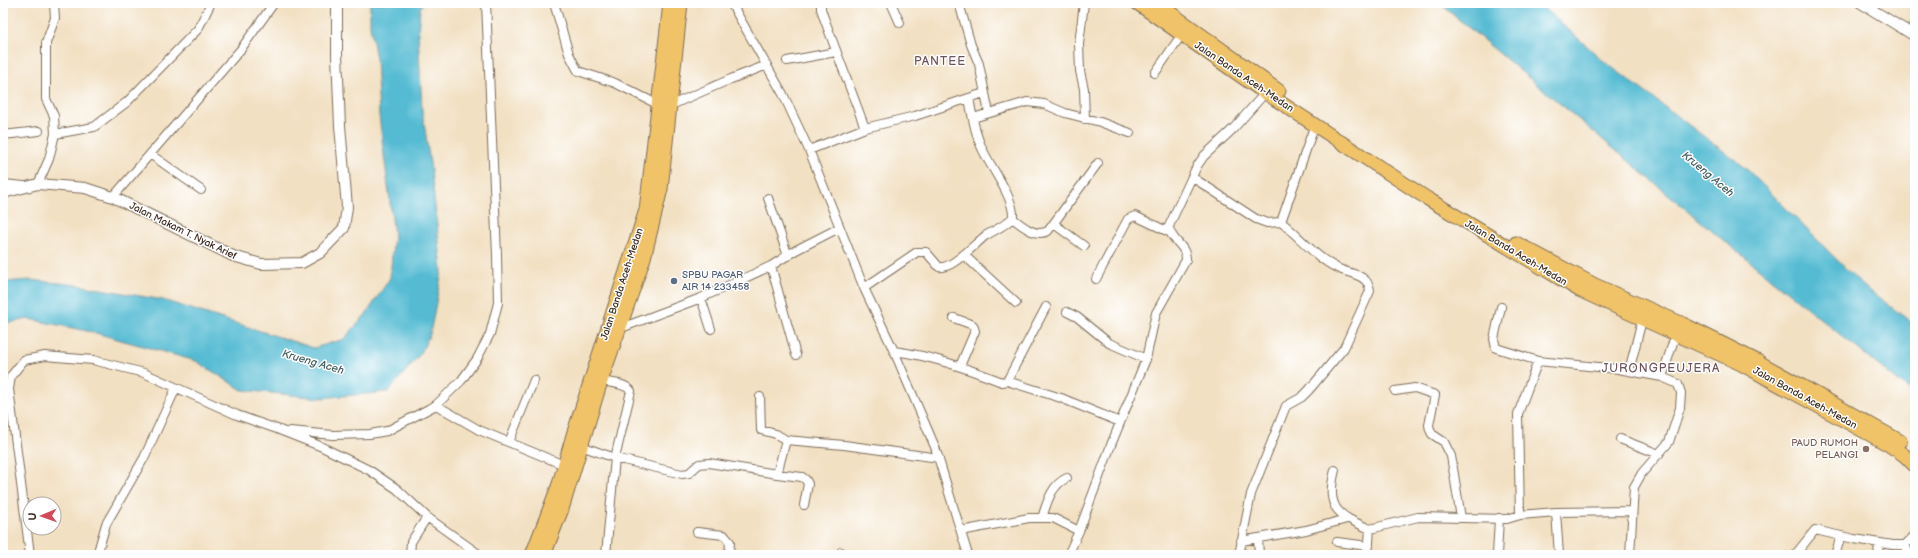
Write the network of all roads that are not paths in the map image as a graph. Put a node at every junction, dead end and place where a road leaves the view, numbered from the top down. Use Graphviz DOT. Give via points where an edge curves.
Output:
graph roads {
  1 [pos="54,3"];
  2 [pos="211,3"];
  3 [pos="274,3"];
  4 [pos="337,3"];
  5 [pos="486,3"];
  6 [pos="554,3"];
  7 [pos="670,3"];
  8 [pos="681,3"];
  9 [pos="731,3"];
  10 [pos="821,3"];
  11 [pos="890,3"];
  12 [pos="960,3"];
  13 [pos="1084,3"];
  14 [pos="1137,3"];
  15 [pos="1157,3"];
  16 [pos="1861,3"];
  17 [pos="900,23"];
  18 [pos="1182,34"];
  19 [pos="1915,36"];
  20 [pos="836,52"];
  21 [pos="787,61"];
  22 [pos="767,65"];
  23 [pos="1155,74"];
  24 [pos="1266,92"];
  25 [pos="984,93"];
  26 [pos="969,98"];
  27 [pos="664,106"];
  28 [pos="989,113"];
  29 [pos="973,118"];
  30 [pos="1085,119"];
  31 [pos="1315,124"];
  32 [pos="865,128"];
  33 [pos="39,131"];
  34 [pos="3,134"];
  35 [pos="55,134"];
  36 [pos="1130,134"];
  37 [pos="809,150"];
  38 [pos="150,154"];
  39 [pos="1098,163"];
  40 [pos="1192,177"];
  41 [pos="3,184"];
  42 [pos="38,184"];
  43 [pos="27,186"];
  44 [pos="201,190"];
  45 [pos="3,193"];
  46 [pos="113,197"];
  47 [pos="768,198"];
  48 [pos="1012,218"];
  49 [pos="1281,222"];
  50 [pos="1054,224"];
  51 [pos="839,228"];
  52 [pos="1169,232"];
  53 [pos="1084,246"];
  54 [pos="964,254"];
  55 [pos="788,256"];
  56 [pos="771,266"];
  57 [pos="1096,279"];
  58 [pos="864,288"];
  59 [pos="701,298"];
  60 [pos="1016,303"];
  61 [pos="1046,307"];
  62 [pos="1501,307"];
  63 [pos="1067,312"];
  64 [pos="954,318"];
  65 [pos="1642,320"];
  66 [pos="621,328"];
  67 [pos="711,329"];
  68 [pos="1676,333"];
  69 [pos="894,351"];
  70 [pos="796,356"];
  71 [pos="1146,359"];
  72 [pos="1538,361"];
  73 [pos="960,366"];
  74 [pos="1629,370"];
  75 [pos="1662,377"];
  76 [pos="596,379"];
  77 [pos="534,380"];
  78 [pos="1007,381"];
  79 [pos="1789,384"];
  80 [pos="176,388"];
  81 [pos="1395,391"];
  82 [pos="760,397"];
  83 [pos="436,405"];
  84 [pos="1120,422"];
  85 [pos="277,429"];
  86 [pos="1620,439"];
  87 [pos="786,440"];
  88 [pos="509,442"];
  89 [pos="581,446"];
  90 [pos="1659,454"];
  91 [pos="1915,455"];
  92 [pos="615,458"];
  93 [pos="939,458"];
  94 [pos="564,464"];
  95 [pos="1915,466"];
  96 [pos="1335,470"];
  97 [pos="777,474"];
  98 [pos="1067,478"];
  99 [pos="804,505"];
  100 [pos="1632,511"];
  101 [pos="1556,512"];
  102 [pos="1520,515"];
  103 [pos="427,517"];
  104 [pos="1042,518"];
  105 [pos="1461,518"];
  106 [pos="1499,518"];
  107 [pos="1347,519"];
  108 [pos="1370,529"];
  109 [pos="961,531"];
  110 [pos="1079,531"];
  111 [pos="697,532"];
  112 [pos="1915,535"];
  113 [pos="1841,536"];
  114 [pos="1258,538"];
  115 [pos="1240,541"];
  116 [pos="1337,542"];
  117 [pos="1879,543"];
  118 [pos="1905,545"];
  119 [pos="1369,546"];
  120 [pos="30,555"];
  121 [pos="98,555"];
  122 [pos="410,555"];
  123 [pos="480,555"];
  124 [pos="532,555"];
  125 [pos="544,555"];
  126 [pos="606,555"];
  127 [pos="729,555"];
  128 [pos="968,555"];
  129 [pos="1068,555"];
  130 [pos="1239,555"];
  131 [pos="1259,555"];
  132 [pos="1368,555"];
  133 [pos="1497,555"];
  134 [pos="1559,555"];
  135 [pos="1630,555"];
  136 [pos="1795,555"];
  137 [pos="1835,555"];
  138 [pos="1878,555"];
  139 [pos="1910,555"];
  1 -- 35 [label="street" via="55,18 46,43 46,99 54,116"];
  2 -- 35 [label="street" via="198,29 127,102 94,127"];
  3 -- 38 [label="street" via="241,49"];
  4 -- 46 [label="street, Jalan Makam T. Nyak Arief" via="339,118 347,207 344,228 320,253 302,263 261,264 233,256"];
  5 -- 83 [label="street" via="498,303 490,334 477,359 461,381"];
  6 -- 27 [label="street" via="569,54 578,71 615,83"];
  7 -- 27 [label="highway, Jalan Banda Aceh-Medan"];
  8 -- 27 [label="highway, Jalan Banda Aceh-Medan"];
  9 -- 22 [label="street"];
  10 -- 20 [label="street" via="821,10"];
  11 -- 17 [label="street"];
  12 -- 25 [label="street"];
  13 -- 30 [label="street" via="1079,50"];
  14 -- 18 [label="highway, Jalan Banda Aceh-Medan"];
  15 -- 79 [label="highway, Jalan Banda Aceh-Medan" via="1258,77 1491,230 1595,285 1684,324"];
  16 -- 19 [label="street"];
  18 -- 23 [label="street"];
  18 -- 24 [label="highway, Jalan Banda Aceh-Medan"];
  20 -- 21 [label="street"];
  20 -- 32 [label="street"];
  22 -- 27 [label="street"];
  22 -- 37 [label="street"];
  24 -- 31 [label="highway, Jalan Banda Aceh-Medan"];
  24 -- 40 [label="street" via="1233,129 1204,156"];
  25 -- 26 [label="street"];
  25 -- 28 [label="street"];
  26 -- 29 [label="street"];
  26 -- 32 [label="street" via="915,116"];
  27 -- 66 [label="highway, Jalan Banda Aceh-Medan" via="661,189 644,258"];
  27 -- 76 [label="highway, Jalan Banda Aceh-Medan" via="646,210"];
  28 -- 29 [label="street"];
  28 -- 30 [label="street" via="1026,102 1035,102"];
  29 -- 48 [label="street" via="981,147 1010,202"];
  30 -- 36 [label="street" via="1114,126"];
  31 -- 49 [label="street"];
  31 -- 65 [label="highway, Jalan Banda Aceh-Medan" via="1462,221 1579,290"];
  32 -- 37 [label="street"];
  33 -- 34 [label="street"];
  35 -- 42 [label="street" via="49,159"];
  37 -- 51 [label="street"];
  38 -- 44 [label="street"];
  38 -- 46 [label="street"];
  39 -- 50 [label="street"];
  40 -- 49 [label="street" via="1256,219 1267,223"];
  40 -- 52 [label="street" via="1169,226"];
  41 -- 43 [label="street"];
  42 -- 43 [label="street, Jalan Makam T. Nyak Arief"];
  42 -- 46 [label="street, Jalan Makam T. Nyak Arief" via="84,188"];
  43 -- 45 [label="street, Jalan Makam T. Nyak Arief"];
  47 -- 55 [label="street"];
  48 -- 50 [label="street" via="1032,232 1042,234"];
  48 -- 54 [label="street"];
  49 -- 115 [label="street" via="1327,262 1366,280 1370,291 1344,348 1302,397 1286,406 1250,494"];
  50 -- 53 [label="street"];
  51 -- 55 [label="street"];
  51 -- 58 [label="street"];
  52 -- 57 [label="street" via="1135,216 1128,219"];
  52 -- 71 [label="street" via="1185,251 1186,260 1156,313"];
  54 -- 58 [label="street" via="943,268 936,265 926,252 917,252"];
  54 -- 60 [label="street"];
  55 -- 56 [label="street"];
  56 -- 59 [label="street"];
  56 -- 70 [label="street"];
  58 -- 69 [label="street"];
  59 -- 66 [label="street"];
  59 -- 67 [label="street"];
  61 -- 78 [label="street"];
  62 -- 72 [label="street" via="1494,339 1495,346"];
  63 -- 71 [label="street" via="1109,343"];
  64 -- 73 [label="street" via="973,325 975,331"];
  65 -- 68 [label="highway, Jalan Banda Aceh-Medan"];
  65 -- 74 [label="street"];
  66 -- 76 [label="highway, Jalan Banda Aceh-Medan"];
  68 -- 75 [label="street"];
  68 -- 79 [label="highway, Jalan Banda Aceh-Medan"];
  69 -- 73 [label="street"];
  69 -- 93 [label="street"];
  71 -- 84 [label="street"];
  72 -- 74 [label="street"];
  72 -- 102 [label="street" via="1518,414"];
  73 -- 78 [label="street" via="1002,382"];
  74 -- 75 [label="street"];
  75 -- 90 [label="street" via="1678,384 1681,398 1672,435"];
  76 -- 89 [label="highway, Jalan Banda Aceh-Medan"];
  76 -- 92 [label="street" via="630,388 631,391"];
  76 -- 94 [label="highway, Jalan Banda Aceh-Medan"];
  77 -- 88 [label="street"];
  78 -- 84 [label="street" via="1061,398"];
  79 -- 91 [label="highway, Jalan Banda Aceh-Medan" via="1895,438"];
  79 -- 95 [label="highway, Jalan Banda Aceh-Medan" via="1889,444"];
  80 -- 85 [label="street" via="237,415"];
  80 -- 120 [label="street" via="144,373 93,360 45,356 24,360 17,367 11,376 9,389"];
  80 -- 121 [label="street" via="144,458 106,524"];
  81 -- 105 [label="street" via="1415,388 1435,395 1430,430 1444,442 1451,456"];
  82 -- 87 [label="street" via="761,430"];
  83 -- 85 [label="street" via="387,431 370,434 317,435"];
  83 -- 88 [label="street" via="480,430"];
  84 -- 110 [label="street"];
  85 -- 103 [label="street" via="369,470 397,489"];
  86 -- 90 [label="street"];
  87 -- 93 [label="street"];
  87 -- 97 [label="street"];
  88 -- 94 [label="street"];
  89 -- 92 [label="street"];
  89 -- 125 [label="highway, Jalan Banda Aceh-Medan" via="562,509"];
  90 -- 100 [label="street" via="1636,482"];
  92 -- 97 [label="street" via="682,474 689,473 699,464 709,463"];
  92 -- 126 [label="street"];
  93 -- 109 [label="street"];
  94 -- 124 [label="highway, Jalan Banda Aceh-Medan" via="552,507"];
  96 -- 107 [label="street" via="1332,480 1335,507"];
  97 -- 99 [label="street" via="802,477 806,480 808,484"];
  98 -- 104 [label="street" via="1056,485"];
  100 -- 101 [label="street"];
  100 -- 135 [label="street"];
  101 -- 102 [label="street"];
  101 -- 134 [label="street"];
  102 -- 106 [label="street"];
  103 -- 122 [label="street" via="411,542"];
  103 -- 123 [label="street"];
  104 -- 109 [label="street" via="1029,518"];
  104 -- 110 [label="street" via="1053,518"];
  105 -- 106 [label="street"];
  105 -- 108 [label="street" via="1418,517"];
  106 -- 133 [label="street"];
  107 -- 108 [label="street"];
  107 -- 114 [label="street" via="1306,530"];
  108 -- 119 [label="street"];
  109 -- 128 [label="street"];
  110 -- 129 [label="street"];
  111 -- 127 [label="street" via="724,535 730,542"];
  112 -- 118 [label="street"];
  113 -- 117 [label="street"];
  113 -- 136 [label="street" via="1816,530"];
  113 -- 137 [label="street"];
  114 -- 115 [label="street"];
  114 -- 131 [label="street"];
  115 -- 130 [label="street"];
  116 -- 119 [label="street"];
  117 -- 118 [label="street"];
  117 -- 138 [label="street"];
  118 -- 139 [label="street"];
  119 -- 132 [label="street"];
}
